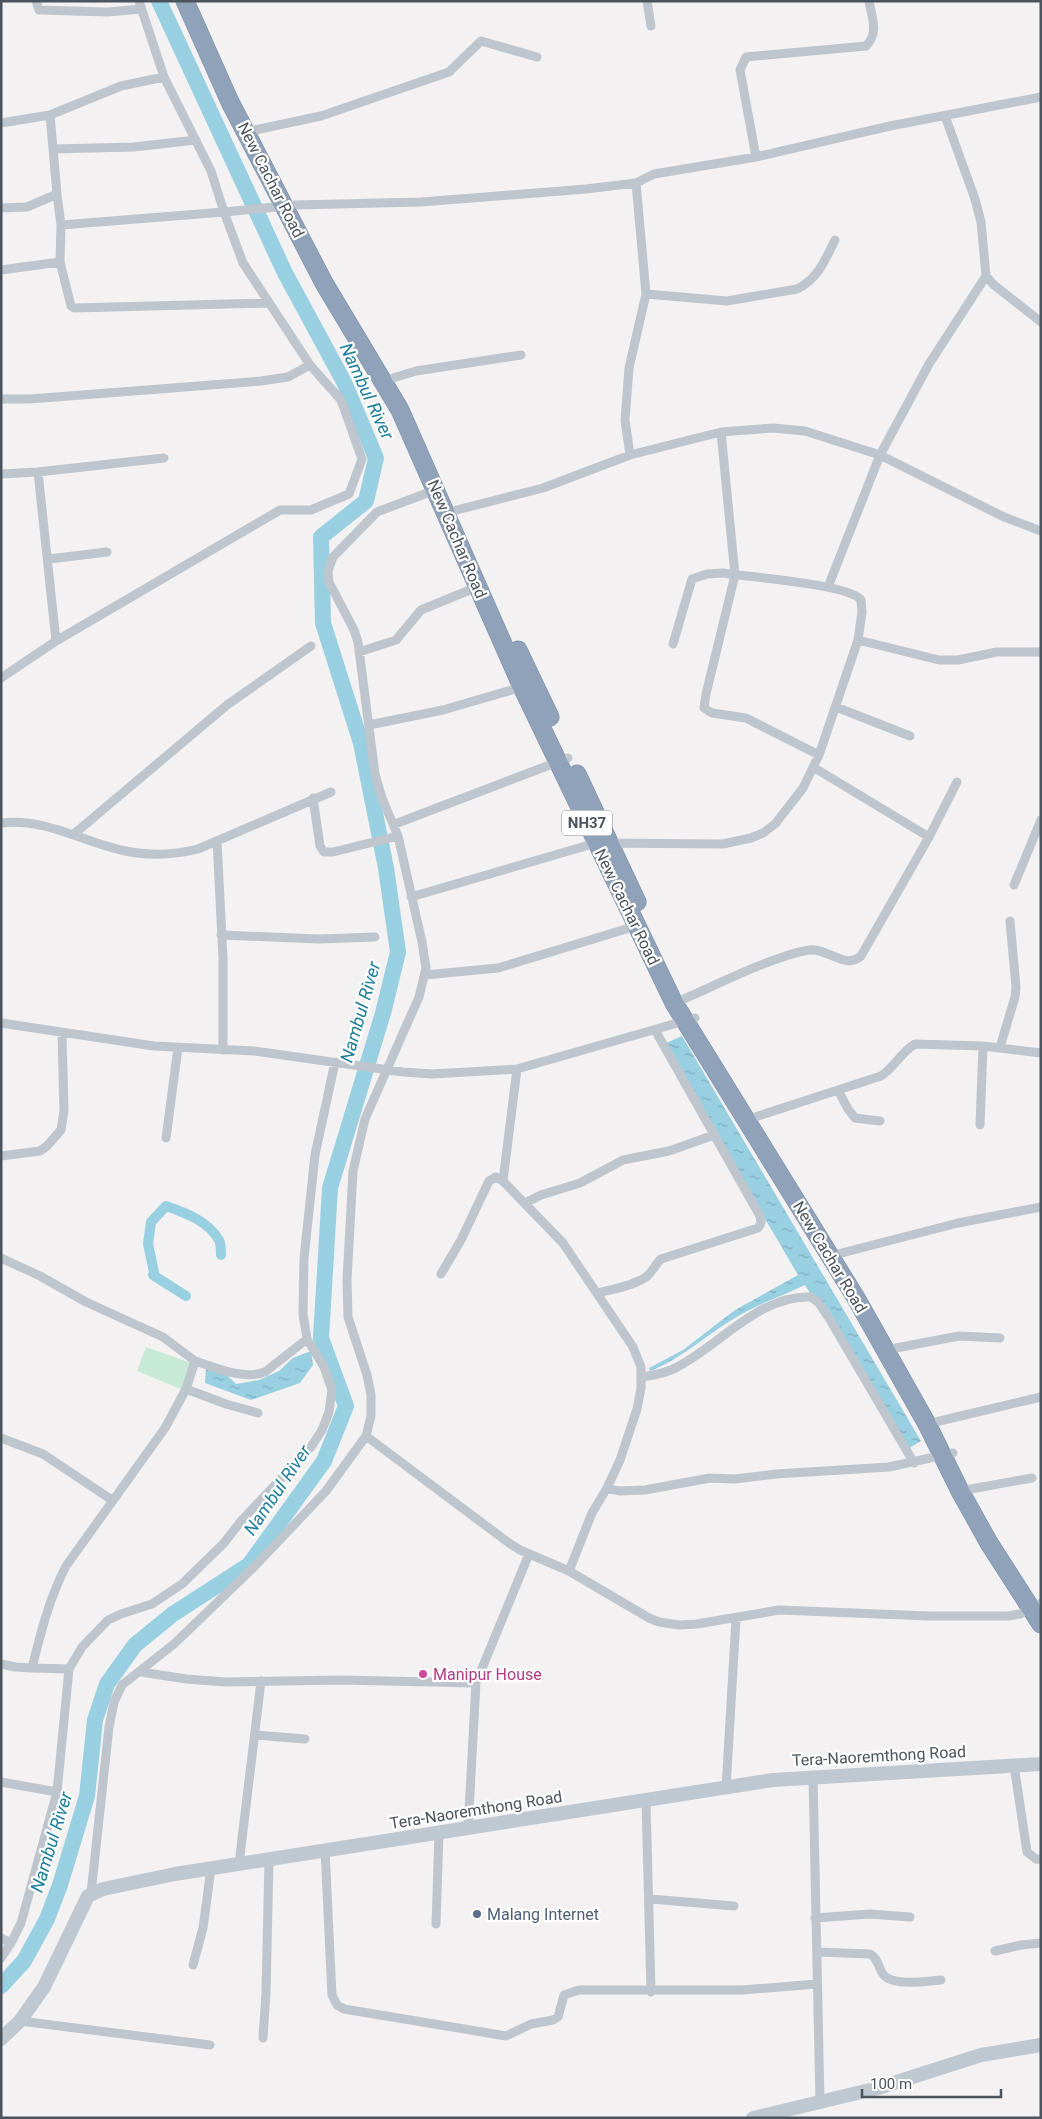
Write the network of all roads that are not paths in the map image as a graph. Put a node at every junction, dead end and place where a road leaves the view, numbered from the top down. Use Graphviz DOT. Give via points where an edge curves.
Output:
graph roads {
  1 [pos="36,1"];
  2 [pos="185,1"];
  3 [pos="196,1"];
  4 [pos="647,1"];
  5 [pos="870,1"];
  6 [pos="140,5"];
  7 [pos="651,26"];
  8 [pos="537,57"];
  9 [pos="164,77"];
  10 [pos="1041,97"];
  11 [pos="50,115"];
  12 [pos="945,116"];
  13 [pos="1,124"];
  14 [pos="255,130"];
  15 [pos="196,140"];
  16 [pos="53,149"];
  17 [pos="756,157"];
  18 [pos="636,183"];
  19 [pos="57,194"];
  20 [pos="289,205"];
  21 [pos="1,208"];
  22 [pos="224,212"];
  23 [pos="61,225"];
  24 [pos="835,240"];
  25 [pos="60,262"];
  26 [pos="1,270"];
  27 [pos="986,276"];
  28 [pos="646,294"];
  29 [pos="270,303"];
  30 [pos="1041,322"];
  31 [pos="521,355"];
  32 [pos="310,365"];
  33 [pos="394,378"];
  34 [pos="1,399"];
  35 [pos="721,432"];
  36 [pos="630,455"];
  37 [pos="880,455"];
  38 [pos="164,458"];
  39 [pos="38,472"];
  40 [pos="1,474"];
  41 [pos="436,490"];
  42 [pos="451,511"];
  43 [pos="1041,531"];
  44 [pos="107,552"];
  45 [pos="49,559"];
  46 [pos="735,575"];
  47 [pos="476,587"];
  48 [pos="828,587"];
  49 [pos="858,640"];
  50 [pos="56,641"];
  51 [pos="673,644"];
  52 [pos="311,646"];
  53 [pos="360,652"];
  54 [pos="1041,652"];
  55 [pos="517,662"];
  56 [pos="1,678"];
  57 [pos="522,687"];
  58 [pos="836,707"];
  59 [pos="369,725"];
  60 [pos="910,736"];
  61 [pos="819,755"];
  62 [pos="563,760"];
  63 [pos="813,767"];
  64 [pos="957,782"];
  65 [pos="331,792"];
  66 [pos="314,798"];
  67 [pos="1041,820"];
  68 [pos="1,823"];
  69 [pos="395,824"];
  70 [pos="74,834"];
  71 [pos="395,837"];
  72 [pos="930,837"];
  73 [pos="217,841"];
  74 [pos="604,843"];
  75 [pos="1014,885"];
  76 [pos="411,897"];
  77 [pos="1010,921"];
  78 [pos="636,926"];
  79 [pos="222,935"];
  80 [pos="375,937"];
  81 [pos="425,975"];
  82 [pos="679,1001"];
  83 [pos="690,1020"];
  84 [pos="1,1024"];
  85 [pos="655,1030"];
  86 [pos="62,1033"];
  87 [pos="983,1046"];
  88 [pos="1000,1047"];
  89 [pos="178,1048"];
  90 [pos="223,1050"];
  91 [pos="1041,1053"];
  92 [pos="335,1062"];
  93 [pos="386,1069"];
  94 [pos="517,1069"];
  95 [pos="838,1090"];
  96 [pos="751,1118"];
  97 [pos="880,1121"];
  98 [pos="980,1125"];
  99 [pos="714,1135"];
  100 [pos="166,1138"];
  101 [pos="1,1156"];
  102 [pos="503,1181"];
  103 [pos="525,1203"];
  104 [pos="1041,1207"];
  105 [pos="835,1255"];
  106 [pos="1,1258"];
  107 [pos="441,1274"];
  108 [pos="598,1293"];
  109 [pos="1000,1338"];
  110 [pos="307,1339"];
  111 [pos="896,1348"];
  112 [pos="195,1361"];
  113 [pos="642,1377"];
  114 [pos="186,1389"];
  115 [pos="1041,1397"];
  116 [pos="258,1413"];
  117 [pos="932,1422"];
  118 [pos="366,1436"];
  119 [pos="1,1438"];
  120 [pos="948,1454"];
  121 [pos="914,1463"];
  122 [pos="1032,1478"];
  123 [pos="607,1488"];
  124 [pos="965,1490"];
  125 [pos="112,1500"];
  126 [pos="529,1554"];
  127 [pos="569,1571"];
  128 [pos="1038,1604"];
  129 [pos="736,1619"];
  130 [pos="1041,1624"];
  131 [pos="1,1664"];
  132 [pos="32,1668"];
  133 [pos="69,1669"];
  134 [pos="141,1672"];
  135 [pos="262,1681"];
  136 [pos="476,1683"];
  137 [pos="254,1735"];
  138 [pos="305,1739"];
  139 [pos="1041,1764"];
  140 [pos="1014,1766"];
  141 [pos="813,1777"];
  142 [pos="1,1782"];
  143 [pos="726,1788"];
  144 [pos="57,1792"];
  145 [pos="646,1801"];
  146 [pos="468,1829"];
  147 [pos="438,1834"];
  148 [pos="325,1850"];
  149 [pos="1041,1859"];
  150 [pos="269,1860"];
  151 [pos="239,1864"];
  152 [pos="211,1868"];
  153 [pos="91,1893"];
  154 [pos="650,1899"];
  155 [pos="734,1906"];
  156 [pos="910,1916"];
  157 [pos="815,1918"];
  158 [pos="436,1924"];
  159 [pos="1,1938"];
  160 [pos="1041,1943"];
  161 [pos="11,1944"];
  162 [pos="995,1951"];
  163 [pos="817,1952"];
  164 [pos="1,1958"];
  165 [pos="193,1965"];
  166 [pos="941,1980"];
  167 [pos="817,1984"];
  168 [pos="651,1992"];
  169 [pos="20,2021"];
  170 [pos="262,2038"];
  171 [pos="1,2039"];
  172 [pos="210,2045"];
  173 [pos="1041,2045"];
  174 [pos="820,2102"];
  175 [pos="753,2118"];
  1 -- 6 [label="street" via="39,10 108,12"];
  2 -- 20 [label="highway, New Cachar Road / NH37" via="226,94"];
  3 -- 14 [label="highway, New Cachar Road / NH37"];
  4 -- 7 [label="street"];
  5 -- 17 [label="street" via="874,39 866,46 746,57 740,70"];
  6 -- 9 [label="street"];
  8 -- 14 [label="street" via="481,41 449,72 321,116"];
  9 -- 11 [label="street" via="121,86"];
  9 -- 15 [label="street"];
  10 -- 12 [label="street"];
  11 -- 13 [label="street"];
  11 -- 16 [label="street"];
  12 -- 17 [label="street"];
  12 -- 27 [label="street" via="981,222"];
  14 -- 20 [label="highway, New Cachar Road / NH37"];
  15 -- 16 [label="street" via="134,147"];
  15 -- 22 [label="street" via="211,171"];
  16 -- 19 [label="street"];
  17 -- 18 [label="street" via="654,174"];
  18 -- 20 [label="street" via="586,190 430,201"];
  18 -- 28 [label="street"];
  19 -- 21 [label="street" via="27,207"];
  19 -- 23 [label="street"];
  20 -- 22 [label="street"];
  20 -- 33 [label="highway, New Cachar Road / NH37"];
  20 -- 41 [label="highway, New Cachar Road / NH37" via="324,282 400,410"];
  22 -- 23 [label="street"];
  22 -- 29 [label="street" via="243,263"];
  23 -- 25 [label="street"];
  24 -- 28 [label="street" via="816,276 797,289 727,301"];
  25 -- 26 [label="street"];
  25 -- 29 [label="street" via="74,308"];
  27 -- 30 [label="street"];
  27 -- 37 [label="street" via="929,364"];
  28 -- 36 [label="street" via="629,368 625,420"];
  29 -- 32 [label="street"];
  31 -- 33 [label="street" via="416,371"];
  32 -- 34 [label="street" via="288,377 261,381"];
  32 -- 50 [label="street" via="341,400 362,459 349,494 311,510 280,510"];
  33 -- 42 [label="highway, New Cachar Road / NH37" via="423,435"];
  35 -- 36 [label="street"];
  35 -- 37 [label="street" via="773,428 805,431"];
  35 -- 46 [label="street"];
  36 -- 42 [label="street" via="543,488"];
  37 -- 43 [label="street" via="1004,517"];
  37 -- 48 [label="street"];
  38 -- 39 [label="street"];
  39 -- 40 [label="street"];
  39 -- 45 [label="street"];
  41 -- 42 [label="highway, New Cachar Road / NH37"];
  41 -- 53 [label="street" via="378,512 332,557 329,582 354,630"];
  42 -- 47 [label="highway, New Cachar Road / NH37"];
  42 -- 55 [label="highway, New Cachar Road / NH37" via="487,583"];
  44 -- 45 [label="street"];
  45 -- 50 [label="street"];
  46 -- 48 [label="street"];
  46 -- 51 [label="street" via="707,574 692,579"];
  46 -- 61 [label="street" via="704,708 712,713 746,718"];
  47 -- 53 [label="street" via="420,610 396,640"];
  47 -- 55 [label="highway, New Cachar Road / NH37"];
  48 -- 49 [label="street" via="853,593 861,600"];
  49 -- 54 [label="street" via="950,661 985,653"];
  49 -- 58 [label="street"];
  50 -- 56 [label="street"];
  52 -- 70 [label="street" via="227,706"];
  53 -- 59 [label="street"];
  55 -- 57 [label="highway, New Cachar Road / NH37"];
  55 -- 62 [label="highway, New Cachar Road / NH37"];
  57 -- 59 [label="street" via="443,710"];
  57 -- 62 [label="highway, New Cachar Road / NH37"];
  58 -- 60 [label="street"];
  58 -- 61 [label="street"];
  59 -- 69 [label="street" via="375,774"];
  61 -- 63 [label="street"];
  62 -- 69 [label="street"];
  62 -- 74 [label="highway, New Cachar Road / NH37"];
  63 -- 72 [label="street"];
  63 -- 74 [label="street" via="803,788 775,824 751,838 723,844"];
  64 -- 72 [label="street"];
  65 -- 66 [label="street"];
  66 -- 71 [label="street" via="320,846 324,852"];
  66 -- 73 [label="street"];
  67 -- 75 [label="street"];
  68 -- 70 [label="street" via="35,824"];
  69 -- 71 [label="street"];
  70 -- 73 [label="street" via="136,853 184,853"];
  71 -- 76 [label="street"];
  72 -- 82 [label="street" via="857,960 808,950 747,969"];
  73 -- 79 [label="street"];
  74 -- 76 [label="street"];
  74 -- 78 [label="highway, New Cachar Road / NH37"];
  74 -- 82 [label="highway, New Cachar Road / NH37"];
  76 -- 81 [label="street" via="422,942"];
  77 -- 88 [label="street" via="1016,987"];
  78 -- 81 [label="street" via="498,968"];
  78 -- 82 [label="highway, New Cachar Road / NH37"];
  79 -- 80 [label="street" via="320,939"];
  79 -- 90 [label="street"];
  81 -- 93 [label="street" via="419,997"];
  82 -- 83 [label="highway, New Cachar Road / NH37"];
  83 -- 85 [label="street"];
  83 -- 96 [label="highway, New Cachar Road / NH37"];
  84 -- 86 [label="street"];
  85 -- 94 [label="street"];
  85 -- 99 [label="street"];
  86 -- 89 [label="street"];
  86 -- 101 [label="street" via="64,1111 61,1130 40,1150"];
  87 -- 88 [label="street"];
  87 -- 95 [label="street" via="915,1044 881,1076"];
  87 -- 98 [label="street"];
  88 -- 91 [label="street"];
  89 -- 90 [label="street"];
  89 -- 100 [label="street"];
  90 -- 92 [label="street"];
  92 -- 93 [label="street"];
  92 -- 110 [label="street" via="315,1155 304,1258 303,1314"];
  93 -- 94 [label="street" via="432,1074"];
  93 -- 118 [label="street" via="357,1148 349,1218 348,1317 371,1395 371,1416"];
  94 -- 102 [label="street"];
  95 -- 96 [label="street"];
  95 -- 97 [label="street" via="855,1118"];
  96 -- 105 [label="highway, New Cachar Road / NH37"];
  99 -- 103 [label="street" via="669,1152 623,1160 580,1183"];
  99 -- 108 [label="street" via="760,1216 760,1226 661,1260 643,1279"];
  102 -- 103 [label="street"];
  102 -- 107 [label="street" via="496,1177 489,1181"];
  103 -- 108 [label="street" via="563,1243"];
  104 -- 105 [label="street" via="958,1223"];
  105 -- 111 [label="highway, New Cachar Road / NH37"];
  105 -- 117 [label="highway, New Cachar Road / NH37"];
  106 -- 112 [label="street" via="163,1337"];
  108 -- 113 [label="street" via="637,1354"];
  109 -- 111 [label="street" via="959,1336"];
  110 -- 112 [label="street" via="259,1375"];
  110 -- 133 [label="street" via="324,1367 332,1390 329,1412 310,1447 241,1521 224,1544 182,1584 152,1604 108,1620 82,1647"];
  111 -- 117 [label="highway, New Cachar Road / NH37"];
  112 -- 114 [label="street"];
  113 -- 121 [label="street" via="677,1368 763,1310 783,1301 811,1297 829,1318"];
  113 -- 123 [label="street" via="637,1409"];
  114 -- 116 [label="street"];
  114 -- 125 [label="street" via="165,1428"];
  115 -- 117 [label="street"];
  117 -- 120 [label="highway, New Cachar Road / NH37"];
  118 -- 126 [label="street" via="508,1543"];
  118 -- 134 [label="street" via="326,1491 254,1567"];
  119 -- 125 [label="street" via="43,1454"];
  120 -- 121 [label="street"];
  120 -- 124 [label="highway, New Cachar Road / NH37"];
  121 -- 123 [label="street" via="735,1479 710,1478 645,1490"];
  122 -- 124 [label="street"];
  123 -- 127 [label="street" via="592,1514"];
  124 -- 128 [label="highway, New Cachar Road / NH37" via="989,1543"];
  125 -- 132 [label="street" via="66,1566 55,1588"];
  126 -- 127 [label="street"];
  126 -- 136 [label="street"];
  127 -- 129 [label="street" via="659,1622 679,1625"];
  128 -- 129 [label="street" via="1014,1615 929,1616 779,1610"];
  128 -- 130 [label="highway, New Cachar Road / NH37"];
  129 -- 143 [label="street"];
  131 -- 132 [label="street"];
  132 -- 133 [label="street"];
  133 -- 144 [label="street"];
  134 -- 135 [label="street" via="186,1679"];
  134 -- 153 [label="street" via="122,1685 114,1702 101,1786"];
  135 -- 136 [label="street"];
  135 -- 137 [label="street"];
  136 -- 146 [label="street"];
  137 -- 138 [label="street"];
  137 -- 151 [label="street"];
  139 -- 140 [label="street, Tera-Naoremthong Road"];
  140 -- 141 [label="street, Tera-Naoremthong Road"];
  140 -- 149 [label="street" via="1026,1852"];
  141 -- 143 [label="street, Tera-Naoremthong Road"];
  141 -- 157 [label="street"];
  142 -- 144 [label="street"];
  143 -- 145 [label="street, Tera-Naoremthong Road"];
  144 -- 161 [label="street" via="21,1923"];
  145 -- 146 [label="street, Tera-Naoremthong Road"];
  145 -- 154 [label="street"];
  146 -- 147 [label="street, Tera-Naoremthong Road"];
  147 -- 148 [label="street, Tera-Naoremthong Road"];
  147 -- 158 [label="street"];
  148 -- 150 [label="street, Tera-Naoremthong Road"];
  148 -- 168 [label="street" via="332,1995 337,2005 344,2009 506,2036 531,2024 553,2020 558,2016 564,1995 571,1992"];
  150 -- 151 [label="street, Tera-Naoremthong Road"];
  150 -- 170 [label="street"];
  151 -- 152 [label="street, Tera-Naoremthong Road"];
  152 -- 153 [label="street, Tera-Naoremthong Road"];
  152 -- 165 [label="street" via="203,1928"];
  153 -- 169 [label="street" via="81,1908 53,1972"];
  154 -- 155 [label="street"];
  154 -- 168 [label="street"];
  156 -- 157 [label="street" via="870,1914"];
  157 -- 163 [label="street"];
  159 -- 161 [label="street"];
  160 -- 162 [label="street"];
  161 -- 164 [label="street"];
  163 -- 166 [label="street" via="870,1954 883,1974 893,1981"];
  163 -- 167 [label="street"];
  167 -- 168 [label="street"];
  167 -- 174 [label="street"];
  169 -- 171 [label="street"];
  169 -- 172 [label="street"];
  173 -- 174 [label="street" via="981,2055 878,2088"];
  174 -- 175 [label="street"];
}
